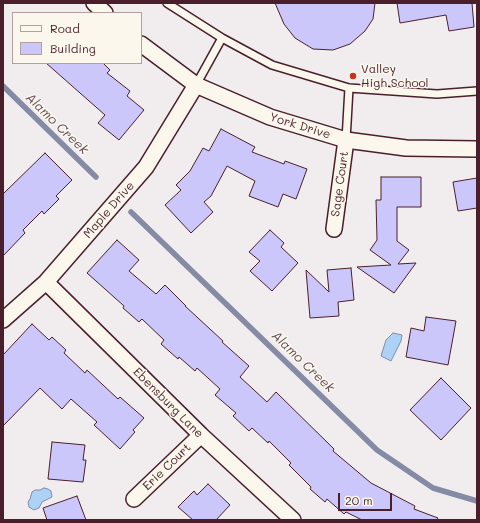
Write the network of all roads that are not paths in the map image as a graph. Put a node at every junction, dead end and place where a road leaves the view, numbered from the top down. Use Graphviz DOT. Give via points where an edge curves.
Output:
graph roads {
  1 [pos="94,3"];
  2 [pos="166,3"];
  3 [pos="104,12"];
  4 [pos="222,38"];
  5 [pos="142,45"];
  6 [pos="196,85"];
  7 [pos="349,88"];
  8 [pos="477,91"];
  9 [pos="346,140"];
  10 [pos="477,149"];
  11 [pos="334,229"];
  12 [pos="46,282"];
  13 [pos="3,320"];
  14 [pos="201,436"];
  15 [pos="134,499"];
  16 [pos="293,520"];
  1 -- 3 [label="street"];
  2 -- 4 [label="lane"];
  4 -- 6 [label="lane"];
  4 -- 7 [label="lane" via="272,64"];
  5 -- 6 [label="street, York Drive"];
  6 -- 9 [label="street, York Drive" via="270,117"];
  6 -- 12 [label="street, Maple Drive" via="146,167"];
  7 -- 8 [label="lane" via="437,94"];
  7 -- 9 [label="lane"];
  9 -- 10 [label="street, York Drive" via="406,148"];
  9 -- 11 [label="street, Sage Court"];
  12 -- 13 [label="street, Maple Drive"];
  12 -- 14 [label="street, Ebensburg Lane"];
  14 -- 15 [label="street, Erie Court"];
  14 -- 16 [label="street, Ebensburg Lane"];
}
